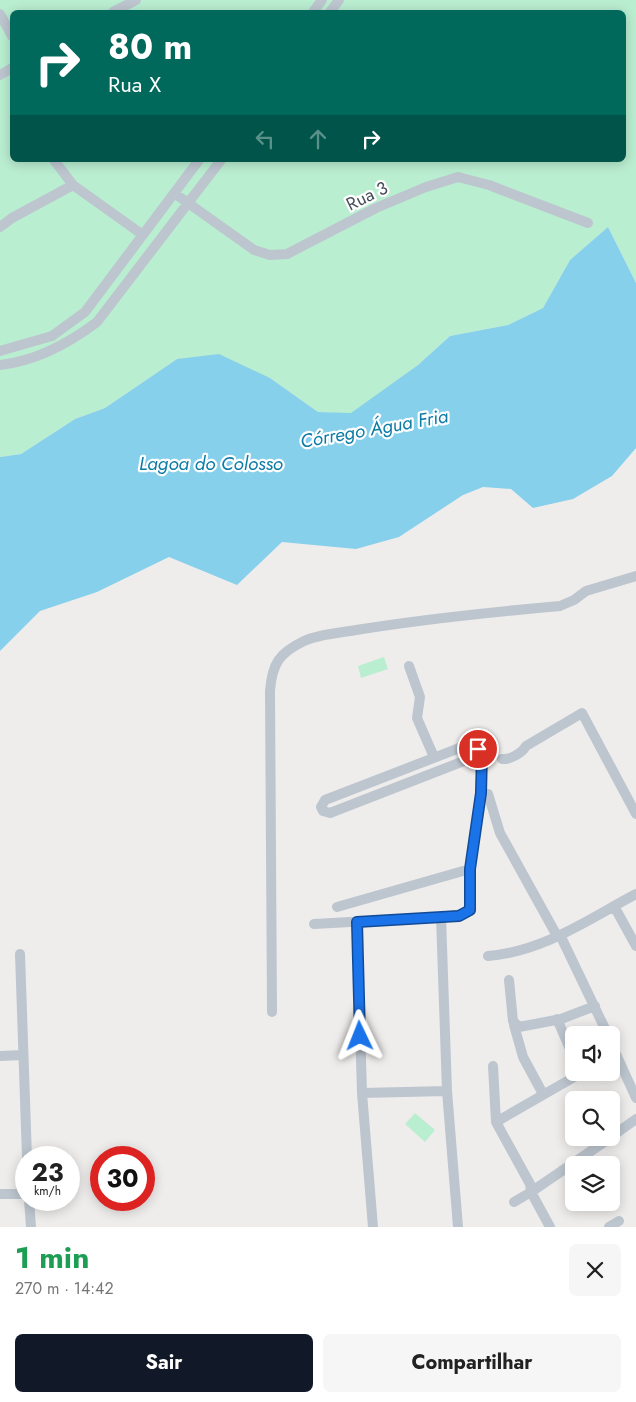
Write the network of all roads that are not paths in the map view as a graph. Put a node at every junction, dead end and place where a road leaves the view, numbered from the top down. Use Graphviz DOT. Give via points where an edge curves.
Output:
graph roads {
  1 [pos="136,0"];
  2 [pos="322,0"];
  3 [pos="117,10"];
  4 [pos="314,10"];
  5 [pos="0,14"];
  6 [pos="10,32"];
  7 [pos="56,162"];
  8 [pos="198,162"];
  9 [pos="220,162"];
  10 [pos="73,185"];
  11 [pos="174,193"];
  12 [pos="189,203"];
  13 [pos="588,223"];
  14 [pos="0,227"];
  15 [pos="143,235"];
  16 [pos="0,351"];
  17 [pos="0,365"];
  18 [pos="636,576"];
  19 [pos="409,666"];
  20 [pos="482,754"];
  21 [pos="434,757"];
  22 [pos="502,758"];
  23 [pos="485,794"];
  24 [pos="636,814"];
  25 [pos="470,869"];
  26 [pos="636,894"];
  27 [pos="614,906"];
  28 [pos="337,907"];
  29 [pos="441,917"];
  30 [pos="357,922"];
  31 [pos="314,924"];
  32 [pos="561,937"];
  33 [pos="636,946"];
  34 [pos="20,954"];
  35 [pos="488,956"];
  36 [pos="509,980"];
  37 [pos="595,1006"];
  38 [pos="272,1012"];
  39 [pos="557,1019"];
  40 [pos="514,1025"];
  41 [pos="604,1026"];
  42 [pos="565,1037"];
  43 [pos="23,1055"];
  44 [pos="0,1056"];
  45 [pos="493,1066"];
  46 [pos="620,1067"];
  47 [pos="567,1081"];
  48 [pos="447,1091"];
  49 [pos="362,1093"];
  50 [pos="543,1094"];
  51 [pos="636,1098"];
  52 [pos="636,1119"];
  53 [pos="496,1122"];
  54 [pos="620,1130"];
  55 [pos="27,1146"];
  56 [pos="597,1146"];
  57 [pos="531,1192"];
  58 [pos="0,1194"];
  59 [pos="15,1194"];
  60 [pos="514,1202"];
  61 [pos="29,1211"];
  62 [pos="619,1221"];
  63 [pos="30,1227"];
  64 [pos="373,1227"];
  65 [pos="458,1227"];
  66 [pos="550,1227"];
  67 [pos="609,1227"];
  1 -- 3 [label="street"];
  2 -- 4 [label="street"];
  5 -- 6 [label="street"];
  7 -- 10 [label="street"];
  8 -- 11 [label="street"];
  9 -- 12 [label="street"];
  10 -- 14 [label="street"];
  10 -- 15 [label="street"];
  11 -- 12 [label="street, Rua 3"];
  11 -- 15 [label="street"];
  12 -- 13 [label="street, Rua 3" via="254,250 276,256 301,248 376,208 458,177 489,185"];
  12 -- 17 [label="street" via="97,322 73,339 39,356"];
  15 -- 16 [label="street" via="85,312 52,336"];
  18 -- 38 [label="street" via="586,591 560,606 374,627 317,637 300,644 276,663 270,690"];
  19 -- 21 [label="street" via="420,698 417,718"];
  20 -- 21 [label="street" via="478,749 462,747"];
  20 -- 21 [label="street" via="330,813 321,807 326,800"];
  20 -- 23 [label="street"];
  22 -- 24 [label="street" via="518,753 582,712"];
  23 -- 25 [label="street"];
  23 -- 32 [label="street" via="500,833 522,875 556,934"];
  25 -- 28 [label="street"];
  25 -- 29 [label="street" via="470,910"];
  26 -- 27 [label="street"];
  27 -- 32 [label="street"];
  27 -- 33 [label="street"];
  29 -- 30 [label="street"];
  29 -- 48 [label="street"];
  30 -- 31 [label="street"];
  30 -- 49 [label="street"];
  32 -- 35 [label="street" via="522,951"];
  32 -- 37 [label="street"];
  34 -- 43 [label="street"];
  36 -- 40 [label="street"];
  37 -- 39 [label="street"];
  37 -- 41 [label="street"];
  39 -- 40 [label="street" via="519,1027"];
  39 -- 42 [label="street"];
  40 -- 50 [label="street" via="523,1056"];
  43 -- 44 [label="street"];
  43 -- 55 [label="street"];
  45 -- 53 [label="street"];
  46 -- 51 [label="street"];
  47 -- 50 [label="street"];
  48 -- 49 [label="street"];
  48 -- 65 [label="street"];
  49 -- 64 [label="street"];
  50 -- 53 [label="street"];
  52 -- 54 [label="street"];
  53 -- 57 [label="street" via="530,1184"];
  56 -- 57 [label="street"];
  57 -- 60 [label="street"];
  57 -- 66 [label="street"];
  58 -- 59 [label="street"];
  61 -- 63 [label="street"];
  62 -- 67 [label="street"];
}
